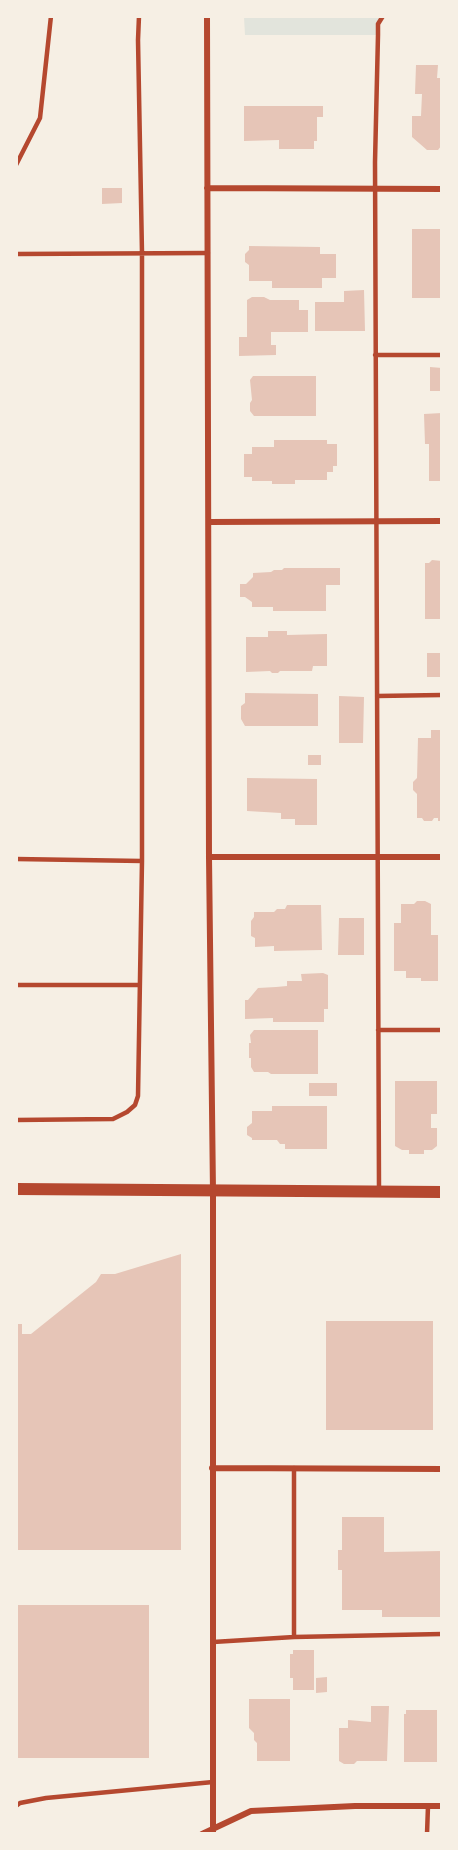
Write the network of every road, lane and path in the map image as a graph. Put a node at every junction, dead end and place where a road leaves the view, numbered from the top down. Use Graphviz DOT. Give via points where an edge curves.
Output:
graph roads {
  1 [pos="51,16"];
  2 [pos="139,16"];
  3 [pos="207,16"];
  4 [pos="383,16"];
  5 [pos="16,165"];
  6 [pos="207,189"];
  7 [pos="375,189"];
  8 [pos="441,189"];
  9 [pos="142,253"];
  10 [pos="208,253"];
  11 [pos="16,254"];
  12 [pos="375,355"];
  13 [pos="441,355"];
  14 [pos="376,521"];
  15 [pos="441,521"];
  16 [pos="209,522"];
  17 [pos="441,695"];
  18 [pos="377,696"];
  19 [pos="209,857"];
  20 [pos="377,857"];
  21 [pos="441,857"];
  22 [pos="16,859"];
  23 [pos="142,861"];
  24 [pos="16,985"];
  25 [pos="139,985"];
  26 [pos="378,1030"];
  27 [pos="441,1030"];
  28 [pos="16,1120"];
  29 [pos="16,1189"];
  30 [pos="213,1192"];
  31 [pos="379,1192"];
  32 [pos="441,1192"];
  33 [pos="212,1468"];
  34 [pos="294,1468"];
  35 [pos="441,1469"];
  36 [pos="441,1634"];
  37 [pos="294,1637"];
  38 [pos="213,1642"];
  39 [pos="213,1782"];
  40 [pos="16,1806"];
  41 [pos="428,1806"];
  42 [pos="441,1806"];
  43 [pos="213,1831"];
  44 [pos="202,1833"];
  45 [pos="427,1833"];
  1 -- 5 [label="lane" via="40,118"];
  2 -- 9 [label="lane"];
  3 -- 6 [label="street"];
  4 -- 7 [label="lane" via="378,24"];
  6 -- 7 [label="street"];
  6 -- 10 [label="street"];
  7 -- 8 [label="street"];
  7 -- 12 [label="lane"];
  9 -- 10 [label="lane"];
  9 -- 11 [label="lane"];
  9 -- 23 [label="lane"];
  10 -- 16 [label="street"];
  12 -- 13 [label="lane"];
  12 -- 14 [label="lane"];
  14 -- 15 [label="street"];
  14 -- 16 [label="street"];
  14 -- 18 [label="lane"];
  16 -- 19 [label="street"];
  17 -- 18 [label="lane"];
  18 -- 20 [label="lane"];
  19 -- 20 [label="street"];
  19 -- 30 [label="street"];
  20 -- 21 [label="street"];
  20 -- 26 [label="lane"];
  22 -- 23 [label="lane"];
  23 -- 25 [label="lane"];
  24 -- 25 [label="lane"];
  25 -- 28 [label="lane" via="135,1105 113,1119"];
  26 -- 27 [label="lane"];
  26 -- 31 [label="lane"];
  29 -- 30 [label="main road"];
  30 -- 31 [label="main road"];
  30 -- 33 [label="street"];
  31 -- 32 [label="main road"];
  33 -- 34 [label="street"];
  33 -- 38 [label="street"];
  34 -- 35 [label="street"];
  34 -- 37 [label="lane"];
  36 -- 37 [label="lane"];
  37 -- 38 [label="lane"];
  38 -- 39 [label="street"];
  39 -- 40 [label="lane" via="46,1798"];
  39 -- 43 [label="street"];
  41 -- 42 [label="street"];
  41 -- 43 [label="street" via="251,1811"];
  41 -- 45 [label="lane"];
  43 -- 44 [label="street"];
}
